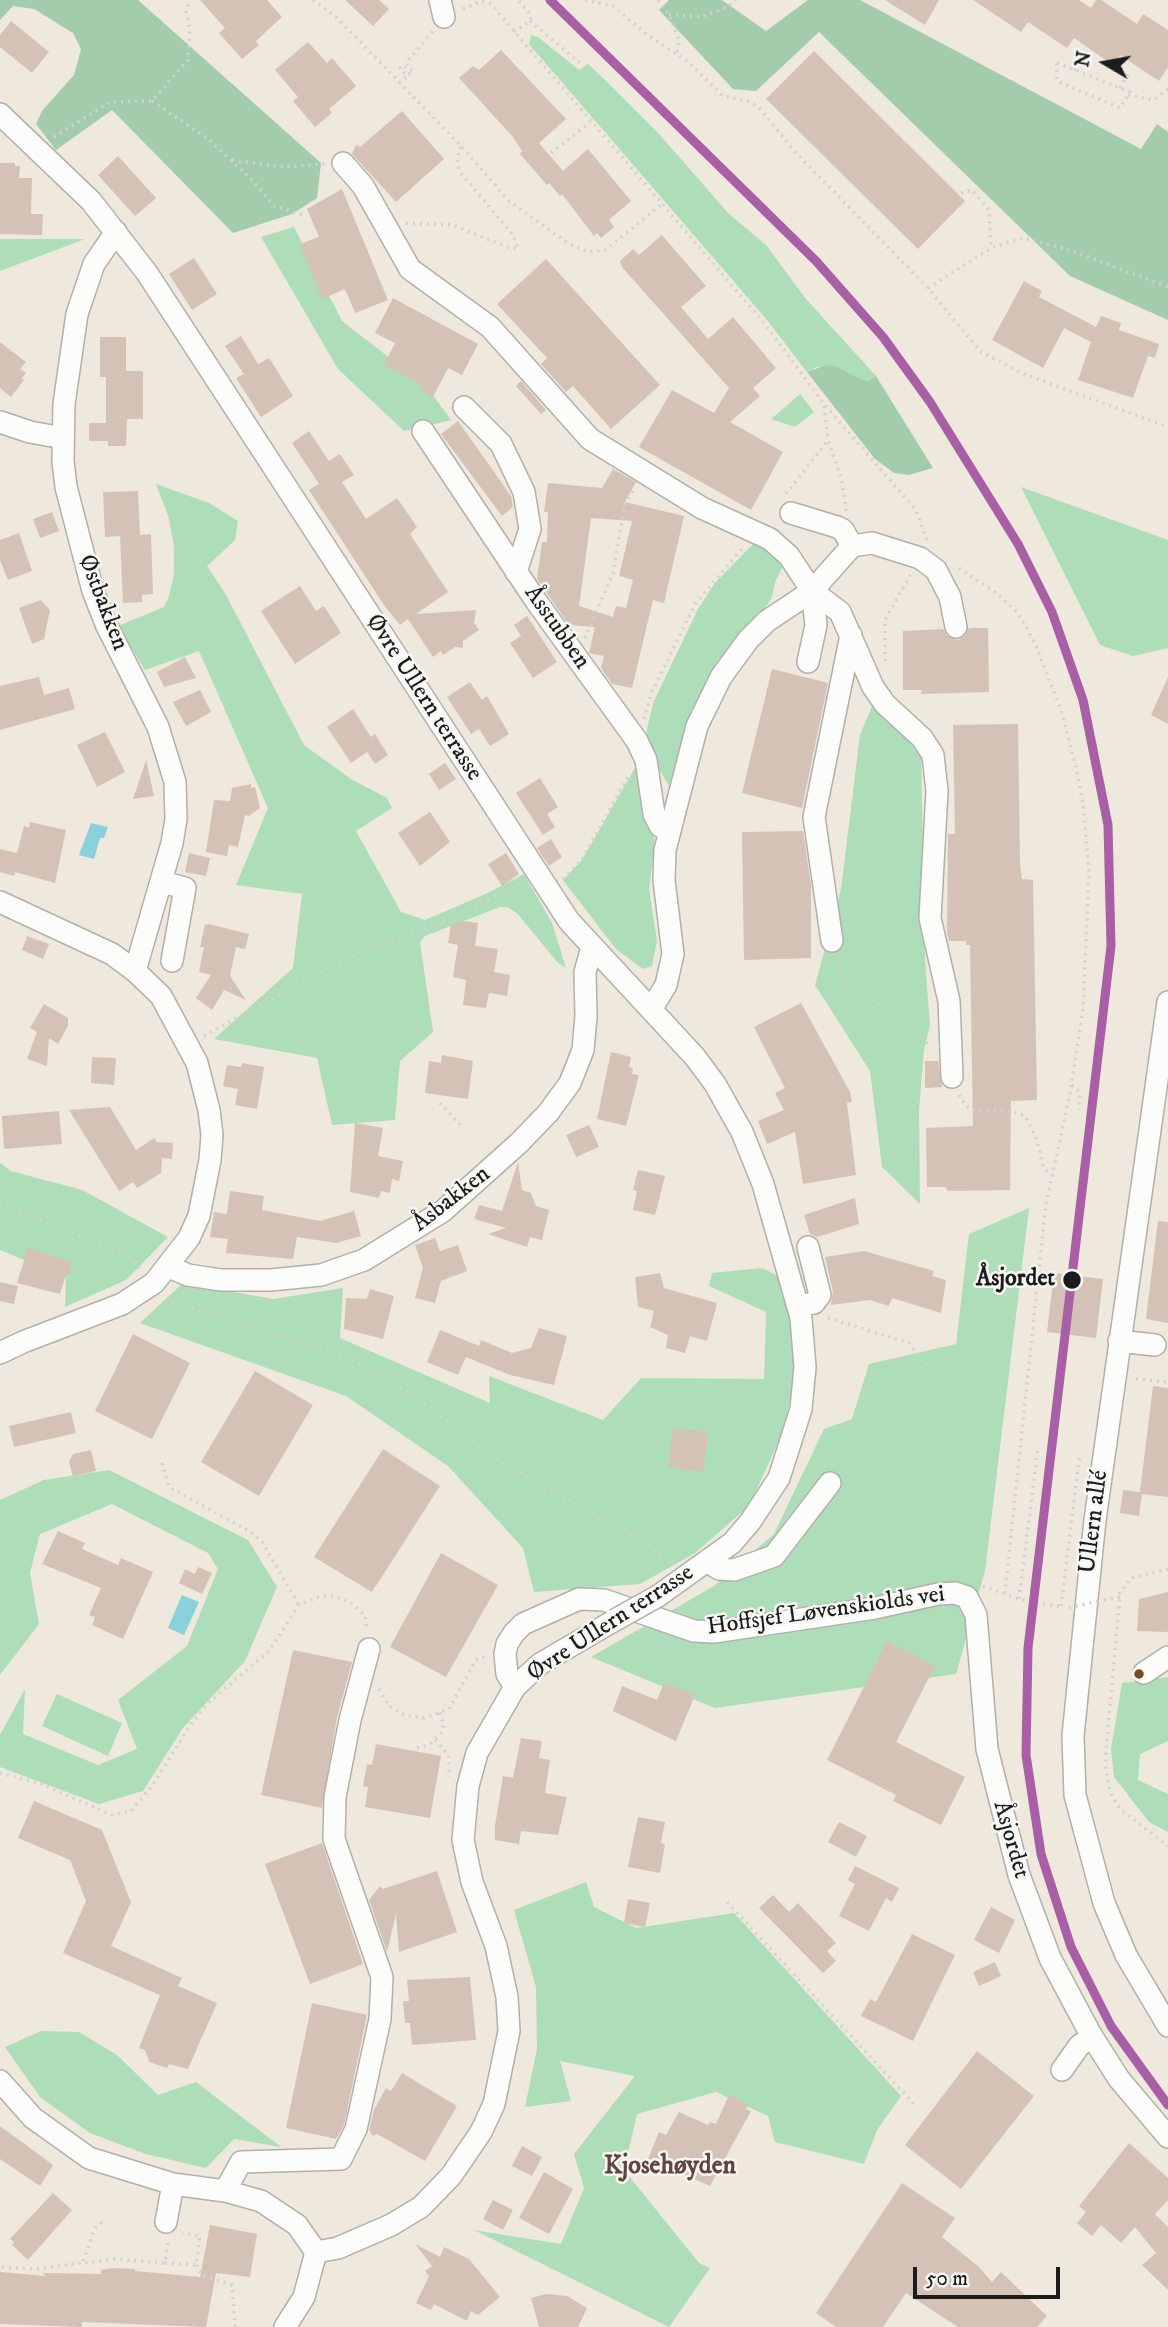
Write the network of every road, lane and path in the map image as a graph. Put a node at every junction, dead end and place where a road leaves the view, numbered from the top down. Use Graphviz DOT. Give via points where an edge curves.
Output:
graph roads {
  1 [pos="190,0"];
  2 [pos="313,0"];
  3 [pos="518,0"];
  4 [pos="585,0"];
  5 [pos="657,0"];
  6 [pos="736,0"];
  7 [pos="442,8"];
  8 [pos="669,14"];
  9 [pos="530,21"];
  10 [pos="514,32"];
  11 [pos="419,49"];
  12 [pos="677,54"];
  13 [pos="1082,58"];
  14 [pos="581,64"];
  15 [pos="1074,70"];
  16 [pos="1128,74"];
  17 [pos="399,83"];
  18 [pos="1120,88"];
  19 [pos="1168,89"];
  20 [pos="1128,94"];
  21 [pos="152,101"];
  22 [pos="0,114"];
  23 [pos="590,122"];
  24 [pos="461,146"];
  25 [pos="37,148"];
  26 [pos="551,153"];
  27 [pos="230,160"];
  28 [pos="344,163"];
  29 [pos="961,193"];
  30 [pos="661,205"];
  31 [pos="303,215"];
  32 [pos="387,225"];
  33 [pos="116,233"];
  34 [pos="991,248"];
  35 [pos="1168,287"];
  36 [pos="928,288"];
  37 [pos="824,404"];
  38 [pos="464,407"];
  39 [pos="0,422"];
  40 [pos="1168,427"];
  41 [pos="423,431"];
  42 [pos="63,438"];
  43 [pos="828,439"];
  44 [pos="639,479"];
  45 [pos="788,504"];
  46 [pos="757,532"];
  47 [pos="847,538"];
  48 [pos="925,552"];
  49 [pos="957,567"];
  50 [pos="516,572"];
  51 [pos="812,591"];
  52 [pos="956,627"];
  53 [pos="851,635"];
  54 [pos="575,655"];
  55 [pos="808,662"];
  56 [pos="885,662"];
  57 [pos="640,746"];
  58 [pos="668,830"];
  59 [pos="162,882"];
  60 [pos="545,884"];
  61 [pos="0,902"];
  62 [pos="832,941"];
  63 [pos="592,947"];
  64 [pos="172,961"];
  65 [pos="135,971"];
  66 [pos="1168,1002"];
  67 [pos="652,1008"];
  68 [pos="190,1044"];
  69 [pos="952,1051"];
  70 [pos="952,1077"];
  71 [pos="1071,1085"];
  72 [pos="440,1103"];
  73 [pos="1079,1110"];
  74 [pos="462,1127"];
  75 [pos="1052,1174"];
  76 [pos="0,1206"];
  77 [pos="808,1247"];
  78 [pos="169,1267"];
  79 [pos="154,1283"];
  80 [pos="800,1312"];
  81 [pos="1119,1341"];
  82 [pos="1155,1345"];
  83 [pos="0,1353"];
  84 [pos="944,1375"];
  85 [pos="1131,1378"];
  86 [pos="1168,1382"];
  87 [pos="1038,1447"];
  88 [pos="1080,1453"];
  89 [pos="162,1463"];
  90 [pos="830,1483"];
  91 [pos="708,1562"];
  92 [pos="1168,1569"];
  93 [pos="690,1574"];
  94 [pos="1005,1592"];
  95 [pos="961,1594"];
  96 [pos="1120,1597"];
  97 [pos="1018,1599"];
  98 [pos="299,1605"];
  99 [pos="1061,1606"];
  100 [pos="369,1649"];
  101 [pos="505,1654"];
  102 [pos="1168,1657"];
  103 [pos="1144,1673"];
  104 [pos="515,1687"];
  105 [pos="439,1712"];
  106 [pos="435,1740"];
  107 [pos="418,1748"];
  108 [pos="0,1773"];
  109 [pos="468,1786"];
  110 [pos="1168,1846"];
  111 [pos="727,1902"];
  112 [pos="1168,2026"];
  113 [pos="1092,2036"];
  114 [pos="1062,2070"];
  115 [pos="0,2081"];
  116 [pos="914,2104"];
  117 [pos="1168,2137"];
  118 [pos="173,2184"];
  119 [pos="225,2191"];
  120 [pos="105,2220"];
  121 [pos="168,2226"];
  122 [pos="316,2252"];
  123 [pos="83,2261"];
  124 [pos="165,2263"];
  125 [pos="196,2265"];
  126 [pos="2,2267"];
  127 [pos="235,2327"];
  128 [pos="285,2327"];
  1 -- 21 [label="path" via="188,60"];
  2 -- 17 [label="path" via="338,19"];
  3 -- 9 [label="path" via="529,10"];
  4 -- 12 [label="path" via="612,6"];
  5 -- 8 [label="path"];
  6 -- 8 [label="path" via="700,17"];
  7 -- 10 [label="path" via="482,1 491,4"];
  8 -- 12 [label="path" via="679,40"];
  9 -- 10 [label="path"];
  9 -- 14 [label="path"];
  10 -- 23 [label="path"];
  11 -- 17 [label="path" via="406,63 413,72 410,75 403,65 400,68 407,76"];
  12 -- 36 [label="path" via="723,96 751,102 761,110 795,152"];
  13 -- 15 [label="path"];
  15 -- 18 [label="path"];
  15 -- 20 [label="path" via="1057,63 1057,81 1120,108"];
  16 -- 18 [label="path"];
  17 -- 24 [label="path"];
  18 -- 20 [label="path"];
  19 -- 20 [label="path" via="1153,100"];
  21 -- 25 [label="path" via="110,102"];
  21 -- 27 [label="path"];
  22 -- 25 [label="street, Øvre Ullern terrasse"];
  23 -- 26 [label="path"];
  23 -- 30 [label="path"];
  24 -- 30 [label="path" via="517,209 579,249 605,250"];
  24 -- 32 [label="path" via="460,172 513,235 518,248 453,225"];
  25 -- 33 [label="street, Øvre Ullern terrasse"];
  27 -- 28 [label="path" via="284,167"];
  27 -- 31 [label="path" via="274,206"];
  28 -- 32 [label="street"];
  29 -- 34 [label="path" via="972,190 989,210"];
  30 -- 37 [label="path" via="765,324"];
  32 -- 46 [label="street" via="410,269 490,327 590,439 702,508"];
  33 -- 42 [label="street, Østbakken" via="94,264 77,314"];
  33 -- 60 [label="street, Øvre Ullern terrasse" via="185,329"];
  34 -- 35 [label="path" via="1008,241 1035,240"];
  34 -- 36 [label="path"];
  36 -- 40 [label="path" via="971,344 996,361"];
  37 -- 43 [label="path"];
  37 -- 48 [label="path" via="916,510"];
  38 -- 50 [label="street" via="501,444 524,492 530,529"];
  39 -- 42 [label="street"];
  41 -- 50 [label="street, Åsstubben"];
  42 -- 59 [label="street, Østbakken" via="66,487 93,590 158,727 175,782 176,819"];
  43 -- 45 [label="path"];
  43 -- 47 [label="path" via="842,480"];
  44 -- 54 [label="path" via="625,505 613,573"];
  45 -- 47 [label="street"];
  46 -- 51 [label="street" via="780,546"];
  46 -- 57 [label="path" via="695,604 651,694"];
  47 -- 48 [label="street"];
  47 -- 51 [label="street"];
  48 -- 52 [label="street" via="945,583"];
  48 -- 56 [label="path" via="884,620"];
  49 -- 71 [label="path" via="1009,603 1026,625 1061,710 1076,767 1087,836 1089,920 1083,1010"];
  50 -- 54 [label="street, Åsstubben"];
  51 -- 53 [label="street" via="840,612"];
  51 -- 55 [label="street" via="816,625"];
  51 -- 58 [label="street" via="767,621 721,677 696,726"];
  53 -- 62 [label="street" via="814,817"];
  53 -- 69 [label="street" via="873,687 933,755 937,791 930,918 948,993"];
  54 -- 57 [label="street, Åsstubben"];
  57 -- 58 [label="street, Åsstubben" via="648,768 653,814"];
  57 -- 60 [label="path" via="581,861"];
  58 -- 67 [label="street" via="664,880 673,954 666,985"];
  59 -- 64 [label="street" via="184,888"];
  59 -- 65 [label="street, Østbakken"];
  60 -- 63 [label="street, Øvre Ullern terrasse"];
  60 -- 68 [label="path" via="354,954"];
  61 -- 65 [label="street" via="101,949"];
  62 -- 69 [label="path" via="849,990 901,1016 933,1048"];
  63 -- 67 [label="street, Øvre Ullern terrasse"];
  63 -- 78 [label="street, Åsbakken" via="584,972 583,1050 569,1083 519,1143 443,1211 364,1260 321,1275 221,1280"];
  65 -- 68 [label="street" via="161,996"];
  66 -- 81 [label="street, Ullern allé"];
  67 -- 80 [label="street, Øvre Ullern terrasse" via="702,1066 743,1132"];
  68 -- 78 [label="street" via="209,1110 211,1160 199,1216"];
  69 -- 70 [label="street"];
  70 -- 75 [label="path" via="970,1109 1025,1116 1044,1169"];
  71 -- 73 [label="path" via="1080,1092"];
  71 -- 75 [label="path"];
  72 -- 74 [label="path"];
  75 -- 94 [label="path" via="1029,1347"];
  76 -- 79 [label="path" via="124,1251"];
  77 -- 80 [label="street" via="820,1295"];
  78 -- 79 [label="street"];
  79 -- 83 [label="street" via="122,1304"];
  79 -- 93 [label="path" via="173,1302 345,1355 424,1403 500,1463 634,1536"];
  80 -- 84 [label="path" via="909,1343 922,1362"];
  80 -- 91 [label="street, Øvre Ullern terrasse" via="804,1385 789,1454 768,1499 732,1544"];
  81 -- 82 [label="street"];
  81 -- 112 [label="street, Ullern allé" via="1076,1684 1075,1796 1104,1903 1126,1955"];
  85 -- 86 [label="path"];
  87 -- 97 [label="path"];
  88 -- 99 [label="path"];
  89 -- 98 [label="path" via="169,1487 262,1542"];
  90 -- 91 [label="street, Øvre Ullern terrasse" via="774,1556 734,1570"];
  91 -- 93 [label="street, Øvre Ullern terrasse"];
  92 -- 96 [label="path" via="1131,1578"];
  93 -- 104 [label="street, Øvre Ullern terrasse, bridge" via="540,1664"];
  94 -- 95 [label="path, Hoffsjef Løvenskiolds vei" via="971,1584"];
  94 -- 97 [label="path, Hoffsjef Løvenskiolds vei"];
  95 -- 101 [label="street, Hoffsjef Løvenskiolds vei" via="714,1632 694,1631 586,1598 523,1624"];
  95 -- 113 [label="street, Åsjordet" via="971,1601 976,1615 987,1749 1010,1848 1050,1958"];
  96 -- 99 [label="path, Hoffsjef Løvenskiolds vei, bridge"];
  96 -- 110 [label="path" via="1105,1763 1108,1784 1128,1818"];
  97 -- 99 [label="path, Hoffsjef Løvenskiolds vei"];
  98 -- 100 [label="path" via="333,1596 349,1602 365,1615"];
  98 -- 108 [label="path" via="269,1651 200,1713 131,1811 112,1815 39,1783"];
  100 -- 105 [label="path" via="389,1706 404,1715 424,1718"];
  100 -- 119 [label="street" via="338,1784 334,1839 382,1977 380,2019 356,2129 341,2160 241,2162"];
  101 -- 104 [label="street" via="507,1674"];
  101 -- 105 [label="path" via="476,1660 449,1709"];
  102 -- 103 [label="street"];
  104 -- 109 [label="street" via="477,1753"];
  105 -- 106 [label="path" via="444,1725"];
  106 -- 107 [label="path"];
  106 -- 109 [label="path" via="450,1755 450,1783"];
  109 -- 122 [label="street" via="463,1840 507,1997 509,2031 494,2104 451,2176 421,2207 338,2248"];
  111 -- 116 [label="path"];
  113 -- 114 [label="street"];
  113 -- 117 [label="street, Åsjordet" via="1119,2079"];
  115 -- 118 [label="street" via="33,2118 75,2150"];
  118 -- 119 [label="street"];
  118 -- 121 [label="street"];
  119 -- 122 [label="street" via="278,2211 297,2225"];
  120 -- 123 [label="path" via="96,2226"];
  121 -- 124 [label="path"];
  121 -- 125 [label="path" via="200,2236"];
  122 -- 128 [label="street" via="304,2297"];
  123 -- 124 [label="path"];
  123 -- 126 [label="path" via="34,2269"];
  124 -- 125 [label="path"];
  125 -- 127 [label="path" via="201,2275 232,2285"];
}
